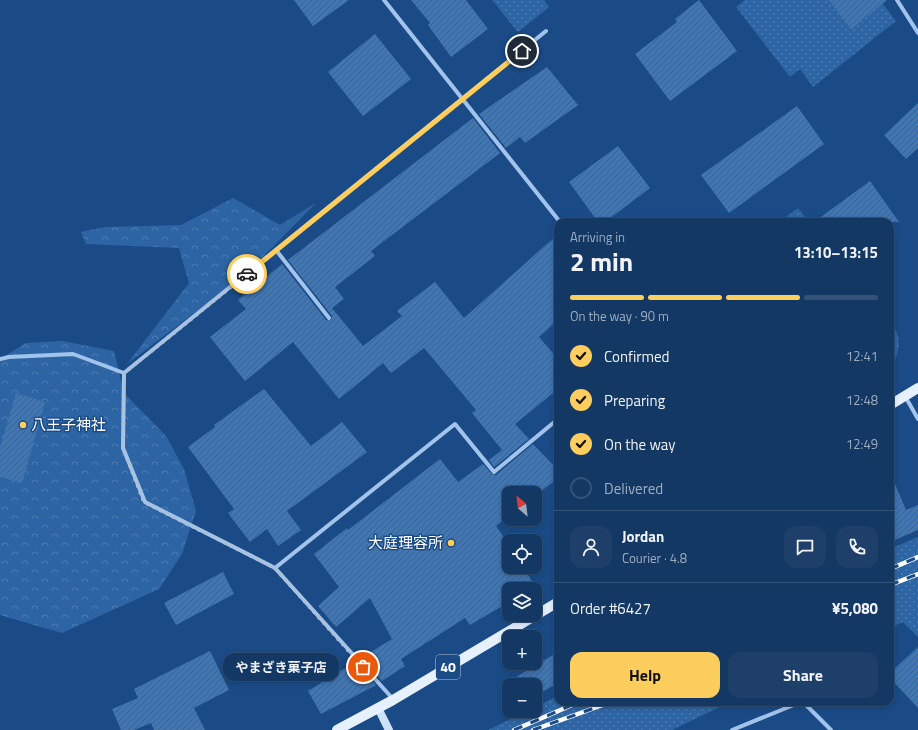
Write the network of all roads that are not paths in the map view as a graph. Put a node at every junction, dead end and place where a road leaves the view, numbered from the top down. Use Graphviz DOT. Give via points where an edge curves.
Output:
graph roads {
  1 [pos="384,0"];
  2 [pos="897,0"];
  3 [pos="546,31"];
  4 [pos="918,33"];
  5 [pos="462,100"];
  6 [pos="557,218"];
  7 [pos="276,250"];
  8 [pos="329,318"];
  9 [pos="0,359"];
  10 [pos="124,373"];
  11 [pos="918,388"];
  12 [pos="905,396"];
  13 [pos="894,403"];
  14 [pos="918,419"];
  15 [pos="554,422"];
  16 [pos="275,568"];
  17 [pos="554,604"];
  18 [pos="393,700"];
  19 [pos="792,706"];
  20 [pos="806,706"];
  21 [pos="378,708"];
  22 [pos="338,730"];
  23 [pos="389,730"];
  24 [pos="732,730"];
  25 [pos="831,730"];
  1 -- 5 [label="street"];
  2 -- 4 [label="street"];
  3 -- 5 [label="street"];
  5 -- 6 [label="street"];
  5 -- 7 [label="street"];
  7 -- 8 [label="street"];
  7 -- 10 [label="street"];
  9 -- 10 [label="street" via="73,354"];
  10 -- 16 [label="street" via="123,448 144,502"];
  11 -- 12 [label="main road"];
  12 -- 13 [label="main road"];
  12 -- 14 [label="street"];
  15 -- 16 [label="street" via="494,472 455,424"];
  16 -- 18 [label="street"];
  17 -- 18 [label="main road, 40"];
  18 -- 21 [label="main road, 40"];
  19 -- 24 [label="street"];
  20 -- 25 [label="street"];
  21 -- 22 [label="main road, 40"];
  21 -- 23 [label="street"];
}
